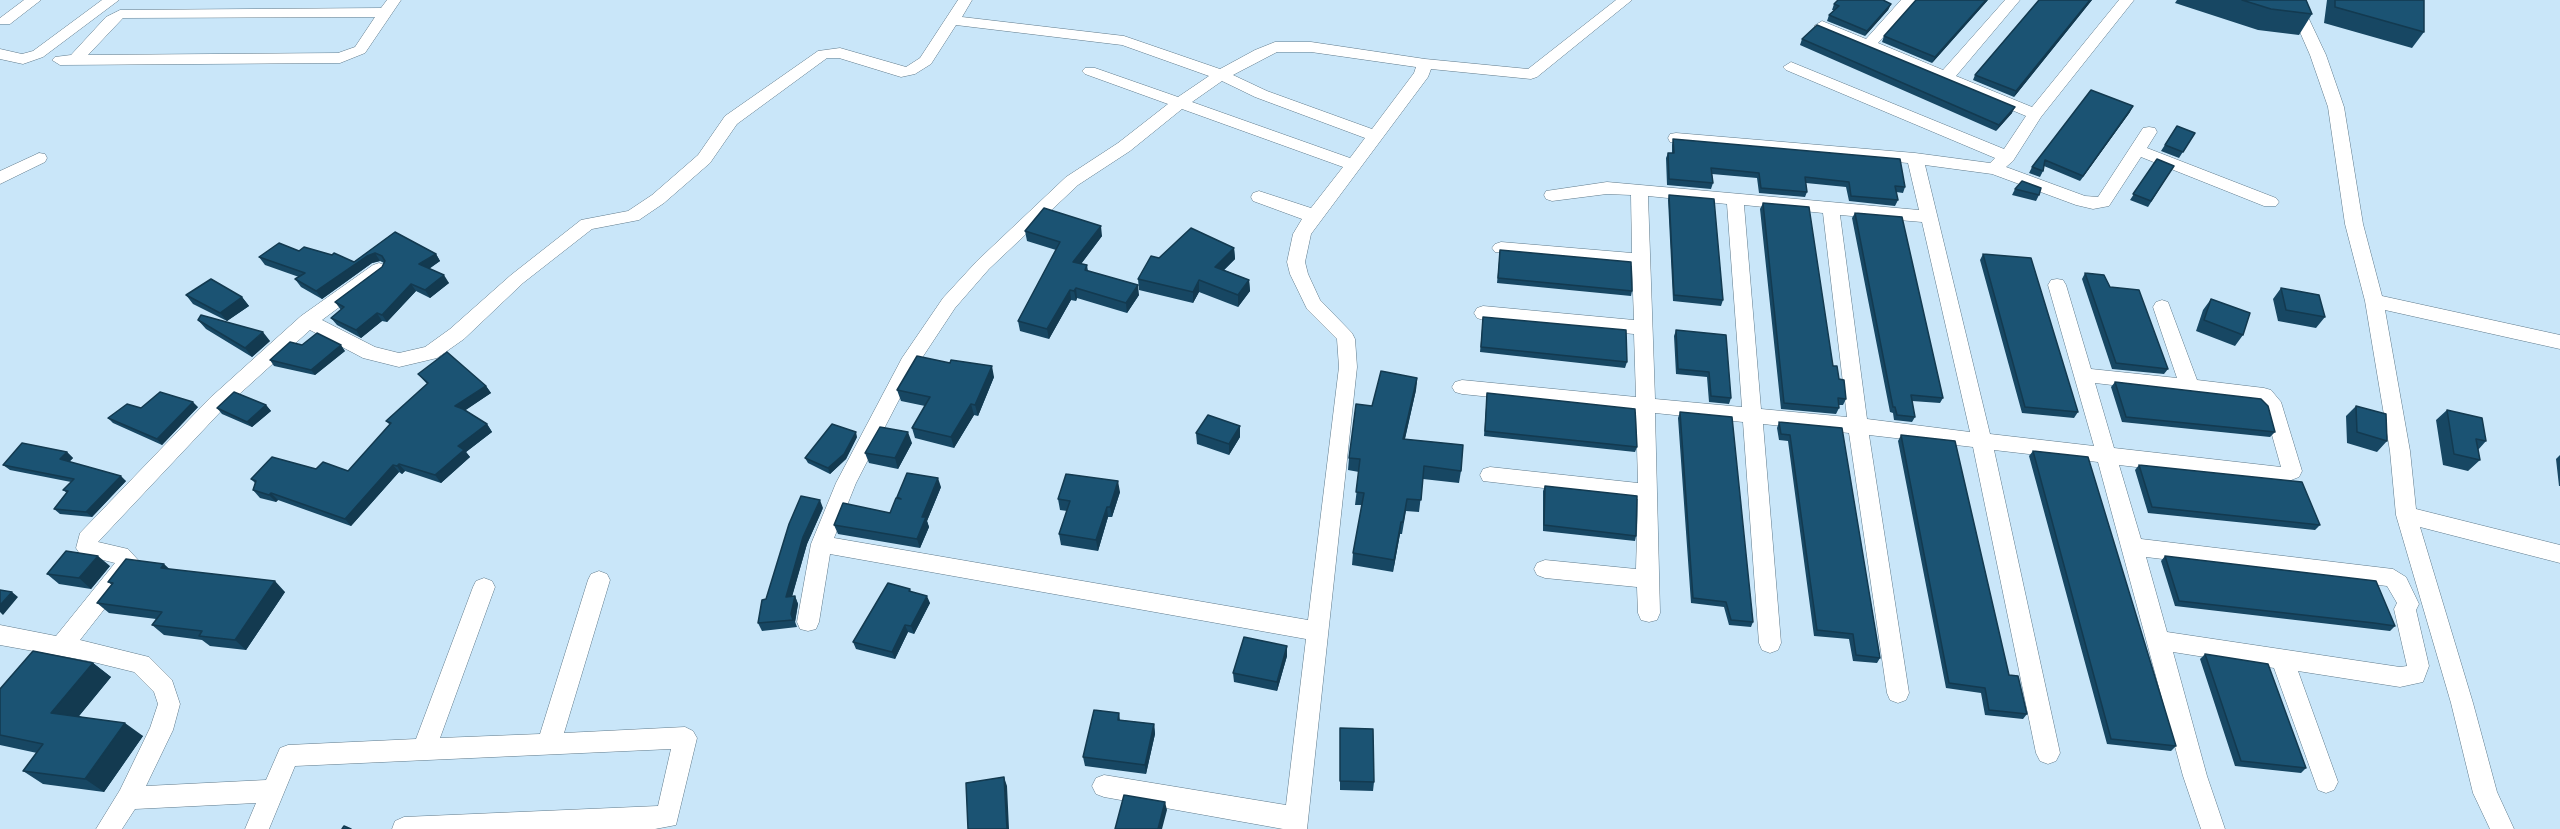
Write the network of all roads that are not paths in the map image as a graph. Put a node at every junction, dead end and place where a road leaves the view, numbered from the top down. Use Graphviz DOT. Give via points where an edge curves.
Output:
graph roads {
  1 [pos="34,0"];
  2 [pos="112,0"];
  3 [pos="965,0"];
  4 [pos="1625,0"];
  5 [pos="1882,0"];
  6 [pos="2013,0"];
  7 [pos="2127,0"];
  8 [pos="2293,0"];
  9 [pos="1906,4"];
  10 [pos="390,6"];
  11 [pos="952,20"];
  12 [pos="2,21"];
  13 [pos="1822,26"];
  14 [pos="1868,45"];
  15 [pos="0,54"];
  16 [pos="1425,64"];
  17 [pos="1791,66"];
  18 [pos="1090,71"];
  19 [pos="1221,75"];
  20 [pos="1946,77"];
  21 [pos="1181,102"];
  22 [pos="2035,114"];
  23 [pos="2149,132"];
  24 [pos="1375,136"];
  25 [pos="1676,138"];
  26 [pos="2138,150"];
  27 [pos="39,158"];
  28 [pos="1915,158"];
  29 [pos="2000,163"];
  30 [pos="1354,165"];
  31 [pos="0,178"];
  32 [pos="1639,190"];
  33 [pos="1552,195"];
  34 [pos="1258,197"];
  35 [pos="1735,199"];
  36 [pos="2270,202"];
  37 [pos="1831,208"];
  38 [pos="1314,215"];
  39 [pos="1929,217"];
  40 [pos="1501,248"];
  41 [pos="1640,260"];
  42 [pos="379,269"];
  43 [pos="2057,285"];
  44 [pos="2374,302"];
  45 [pos="2162,307"];
  46 [pos="1483,313"];
  47 [pos="308,321"];
  48 [pos="1643,328"];
  49 [pos="2560,342"];
  50 [pos="2082,375"];
  51 [pos="2189,386"];
  52 [pos="1462,387"];
  53 [pos="1644,404"];
  54 [pos="1751,415"];
  55 [pos="1858,426"];
  56 [pos="1982,441"];
  57 [pos="2106,455"];
  58 [pos="1490,475"];
  59 [pos="1648,492"];
  60 [pos="2406,515"];
  61 [pos="821,544"];
  62 [pos="2133,547"];
  63 [pos="2560,554"];
  64 [pos="1545,569"];
  65 [pos="1647,579"];
  66 [pos="599,580"];
  67 [pos="484,587"];
  68 [pos="1650,613"];
  69 [pos="808,622"];
  70 [pos="1317,631"];
  71 [pos="0,635"];
  72 [pos="2157,640"];
  73 [pos="1770,643"];
  74 [pos="61,647"];
  75 [pos="2282,659"];
  76 [pos="1898,693"];
  77 [pos="549,744"];
  78 [pos="424,750"];
  79 [pos="2048,753"];
  80 [pos="2326,782"];
  81 [pos="1104,786"];
  82 [pos="273,791"];
  83 [pos="128,798"];
  84 [pos="1295,824"];
  85 [pos="524,826"];
  86 [pos="108,829"];
  87 [pos="257,829"];
  88 [pos="404,829"];
  89 [pos="2213,829"];
  90 [pos="2502,829"];
  1 -- 12 [label="street"];
  2 -- 15 [label="street" via="38,54 23,59"];
  3 -- 11 [label="street"];
  4 -- 16 [label="street" via="1531,75"];
  5 -- 9 [label="street"];
  6 -- 20 [label="street"];
  7 -- 22 [label="street"];
  8 -- 44 [label="street" via="2336,107 2354,224"];
  9 -- 14 [label="street"];
  10 -- 10 [label="street" via="360,50 340,58 67,60 120,14"];
  11 -- 19 [label="street" via="1124,41"];
  11 -- 47 [label="street" via="926,61 910,71 901,72 836,52 808,63 731,120 704,159 658,199 633,216 593,221 582,228 429,354 399,360 370,353"];
  13 -- 14 [label="street"];
  14 -- 20 [label="street"];
  16 -- 19 [label="street" via="1286,45 1260,53"];
  16 -- 24 [label="street" via="1422,74"];
  17 -- 29 [label="street"];
  18 -- 21 [label="street"];
  19 -- 21 [label="street"];
  19 -- 24 [label="street"];
  20 -- 22 [label="street"];
  21 -- 30 [label="street"];
  21 -- 61 [label="street" via="1072,181 983,265 949,303 883,411 846,483"];
  22 -- 29 [label="street"];
  23 -- 26 [label="street"];
  24 -- 30 [label="street"];
  25 -- 28 [label="street"];
  26 -- 29 [label="street" via="2103,202 2093,203"];
  26 -- 36 [label="street"];
  27 -- 31 [label="street"];
  28 -- 29 [label="street"];
  28 -- 39 [label="street"];
  30 -- 38 [label="street"];
  32 -- 33 [label="street" via="1607,188"];
  32 -- 35 [label="street"];
  32 -- 41 [label="street"];
  34 -- 38 [label="street"];
  35 -- 37 [label="street"];
  35 -- 54 [label="street"];
  37 -- 39 [label="street"];
  37 -- 55 [label="street"];
  38 -- 70 [label="street" via="1302,234 1296,262 1313,304 1346,339 1347,367"];
  39 -- 56 [label="street"];
  40 -- 41 [label="street"];
  41 -- 48 [label="street"];
  42 -- 47 [label="street"];
  43 -- 50 [label="street"];
  44 -- 49 [label="street"];
  44 -- 60 [label="street" via="2400,451"];
  45 -- 51 [label="street"];
  46 -- 48 [label="street"];
  47 -- 74 [label="street" via="217,403 88,536 87,548 121,555 128,561"];
  48 -- 53 [label="street"];
  50 -- 51 [label="street"];
  50 -- 57 [label="street"];
  51 -- 57 [label="street" via="2255,393 2267,398 2274,407 2293,467 2291,473 2281,476"];
  52 -- 53 [label="street"];
  53 -- 54 [label="street"];
  53 -- 59 [label="street"];
  54 -- 55 [label="street"];
  54 -- 73 [label="street"];
  55 -- 56 [label="street"];
  55 -- 76 [label="street"];
  56 -- 57 [label="street"];
  56 -- 79 [label="street"];
  57 -- 62 [label="street"];
  58 -- 59 [label="street"];
  59 -- 65 [label="street"];
  60 -- 63 [label="street"];
  60 -- 90 [label="street" via="2485,794"];
  61 -- 69 [label="street"];
  61 -- 70 [label="street"];
  62 -- 72 [label="street"];
  62 -- 75 [label="street" via="2387,577 2398,583 2408,604 2405,609 2418,666 2415,675 2400,677"];
  64 -- 65 [label="street"];
  65 -- 68 [label="street"];
  66 -- 77 [label="street"];
  67 -- 78 [label="street"];
  70 -- 84 [label="street"];
  71 -- 74 [label="street"];
  72 -- 75 [label="street"];
  72 -- 89 [label="street"];
  74 -- 83 [label="street" via="141,663 164,687 168,715"];
  75 -- 80 [label="street"];
  77 -- 78 [label="street"];
  77 -- 85 [label="street" via="686,738 667,816"];
  78 -- 82 [label="street" via="288,756"];
  81 -- 84 [label="street"];
  82 -- 83 [label="street"];
  82 -- 87 [label="street"];
  83 -- 86 [label="street"];
  85 -- 88 [label="street"];
}
